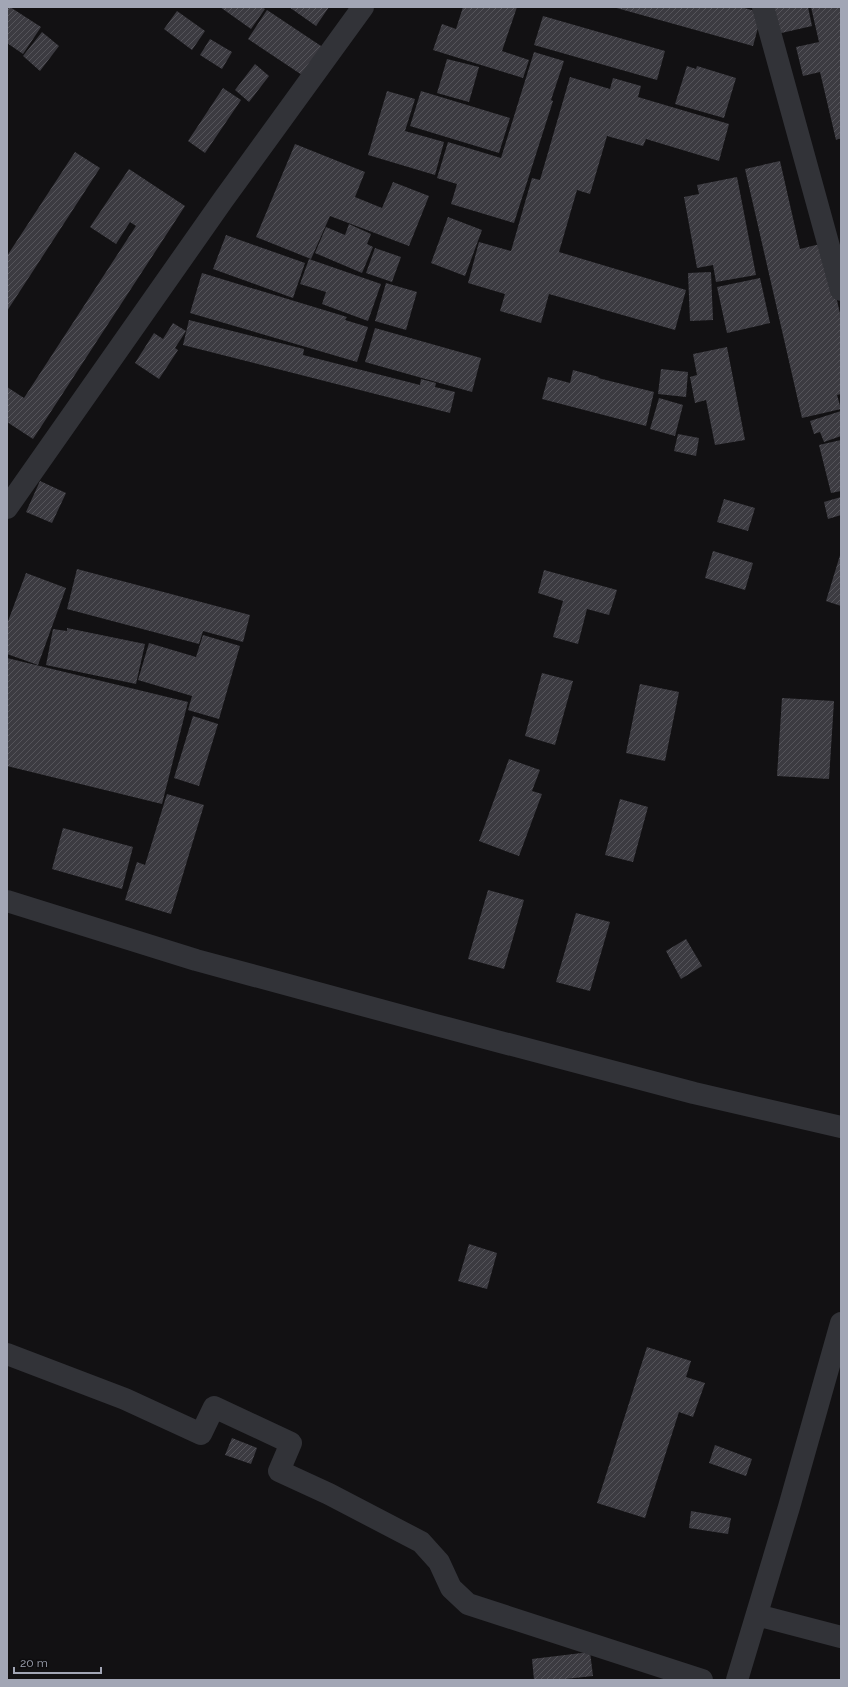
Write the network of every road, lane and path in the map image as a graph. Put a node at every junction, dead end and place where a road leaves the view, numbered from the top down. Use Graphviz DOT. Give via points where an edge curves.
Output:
graph roads {
  1 [pos="364,7"];
  2 [pos="763,7"];
  3 [pos="841,290"];
  4 [pos="7,508"];
  5 [pos="7,901"];
  6 [pos="841,1127"];
  7 [pos="841,1323"];
  8 [pos="7,1354"];
  9 [pos="757,1615"];
  10 [pos="841,1637"];
  11 [pos="702,1680"];
  12 [pos="738,1680"];
  1 -- 4 [label="street" via="223,200"];
  2 -- 3 [label="street"];
  5 -- 6 [label="street" via="219,966 694,1093"];
  7 -- 9 [label="street"];
  8 -- 11 [label="street" via="125,1399 201,1434 214,1407 291,1443 279,1471 421,1542 439,1562 451,1588 468,1604"];
  9 -- 10 [label="street"];
  9 -- 12 [label="street"];
}
